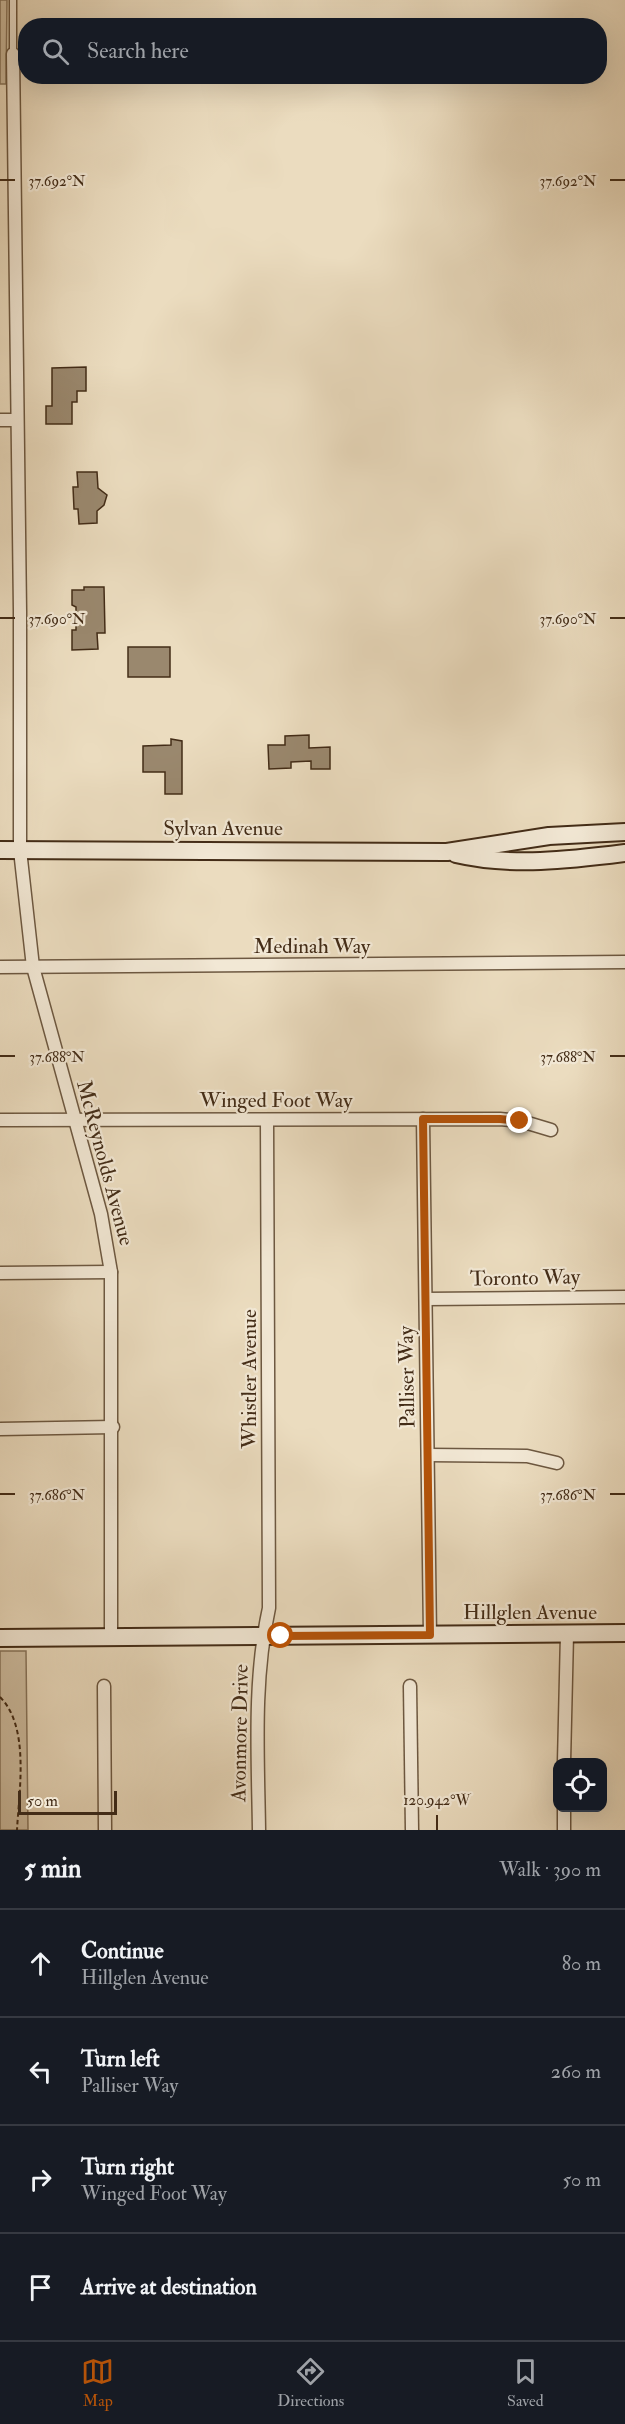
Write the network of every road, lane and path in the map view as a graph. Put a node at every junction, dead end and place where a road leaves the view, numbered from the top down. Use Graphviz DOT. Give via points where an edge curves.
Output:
graph roads {
  1 [pos="13,0"];
  2 [pos="13,54"];
  3 [pos="0,72"];
  4 [pos="14,72"];
  5 [pos="0,420"];
  6 [pos="17,420"];
  7 [pos="625,832"];
  8 [pos="0,850"];
  9 [pos="20,850"];
  10 [pos="447,852"];
  11 [pos="625,853"];
  12 [pos="625,962"];
  13 [pos="0,967"];
  14 [pos="33,967"];
  15 [pos="74,1119"];
  16 [pos="423,1119"];
  17 [pos="0,1120"];
  18 [pos="267,1120"];
  19 [pos="551,1130"];
  20 [pos="111,1272"];
  21 [pos="0,1273"];
  22 [pos="625,1296"];
  23 [pos="426,1299"];
  24 [pos="113,1427"];
  25 [pos="0,1429"];
  26 [pos="428,1455"];
  27 [pos="557,1464"];
  28 [pos="625,1633"];
  29 [pos="567,1634"];
  30 [pos="430,1635"];
  31 [pos="263,1637"];
  32 [pos="0,1638"];
  33 [pos="111,1638"];
  34 [pos="104,1686"];
  35 [pos="410,1686"];
  36 [pos="0,1697"];
  37 [pos="564,1758"];
  38 [pos="564,1812"];
  39 [pos="17,1830"];
  40 [pos="105,1830"];
  41 [pos="259,1830"];
  42 [pos="412,1830"];
  43 [pos="564,1830"];
  1 -- 2 [label="lane"];
  2 -- 4 [label="street, McReynolds Avenue"];
  3 -- 4 [label="street"];
  4 -- 6 [label="street, McReynolds Avenue"];
  5 -- 6 [label="street"];
  6 -- 9 [label="street, McReynolds Avenue"];
  7 -- 10 [label="main road, Sylvan Avenue" via="549,836"];
  8 -- 9 [label="main road, Sylvan Avenue"];
  9 -- 10 [label="main road, Sylvan Avenue"];
  9 -- 14 [label="street, McReynolds Avenue"];
  10 -- 11 [label="main road, Sylvan Avenue" via="487,861"];
  12 -- 14 [label="street, Medinah Way"];
  13 -- 14 [label="street, Medinah Way"];
  14 -- 15 [label="street, McReynolds Avenue"];
  15 -- 17 [label="street, Winged Foot Way"];
  15 -- 18 [label="street, Winged Foot Way"];
  15 -- 20 [label="street, McReynolds Avenue" via="101,1214"];
  16 -- 18 [label="street, Winged Foot Way"];
  16 -- 19 [label="street, Winged Foot Way" via="500,1119"];
  16 -- 23 [label="street, Palliser Way"];
  18 -- 31 [label="street, Whistler Avenue" via="269,1608"];
  20 -- 21 [label="street"];
  20 -- 24 [label="street, McReynolds Avenue"];
  22 -- 23 [label="street, Toronto Way"];
  23 -- 26 [label="street, Palliser Way"];
  24 -- 25 [label="street"];
  24 -- 33 [label="street, McReynolds Avenue"];
  26 -- 27 [label="street" via="527,1456"];
  26 -- 30 [label="street, Palliser Way"];
  28 -- 29 [label="main road, Hillglen Avenue"];
  29 -- 30 [label="main road, Hillglen Avenue"];
  29 -- 37 [label="street"];
  30 -- 31 [label="main road, Hillglen Avenue"];
  31 -- 33 [label="main road, Hillglen Avenue"];
  31 -- 41 [label="street, Avonmore Drive" via="257,1683"];
  32 -- 33 [label="main road, Hillglen Avenue"];
  34 -- 40 [label="street"];
  35 -- 42 [label="street"];
  36 -- 39 [label="path" via="9,1707 17,1728"];
  38 -- 43 [label="street"];
}
